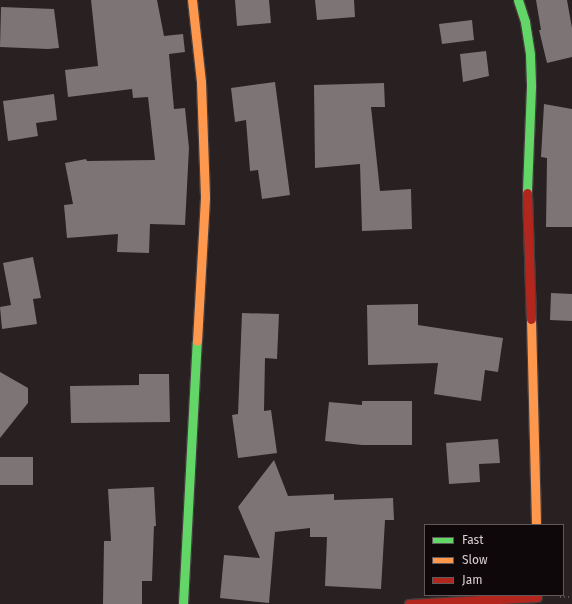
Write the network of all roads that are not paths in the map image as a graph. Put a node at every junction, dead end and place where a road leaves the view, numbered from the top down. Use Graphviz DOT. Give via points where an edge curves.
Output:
graph roads {
  1 [pos="192,0"];
  2 [pos="518,0"];
  3 [pos="536,524"];
  4 [pos="537,598"];
  5 [pos="182,604"];
  6 [pos="409,604"];
  1 -- 5 [label="street" via="201,82 205,198"];
  2 -- 3 [label="street" via="530,55 526,206"];
  4 -- 6 [label="street"];
}
